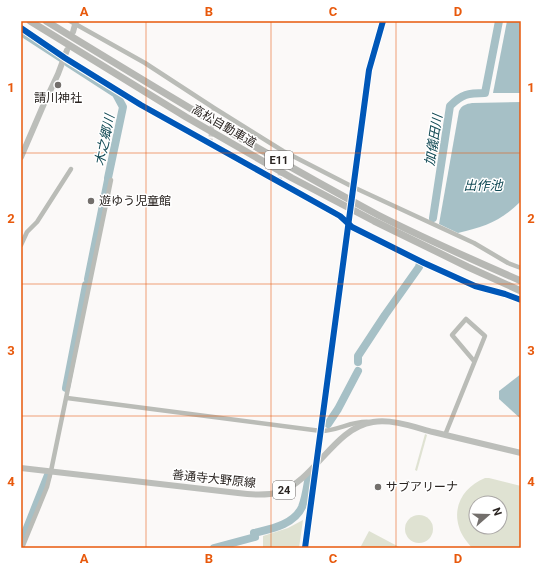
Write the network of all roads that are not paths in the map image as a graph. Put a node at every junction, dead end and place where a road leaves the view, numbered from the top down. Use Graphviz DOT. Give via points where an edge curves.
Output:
graph roads {
  1 [pos="30,21"];
  2 [pos="46,21"];
  3 [pos="383,21"];
  4 [pos="74,22"];
  5 [pos="21,28"];
  6 [pos="73,32"];
  7 [pos="67,50"];
  8 [pos="65,58"];
  9 [pos="21,157"];
  10 [pos="71,169"];
  11 [pos="111,180"];
  12 [pos="353,187"];
  13 [pos="348,222"];
  14 [pos="21,245"];
  15 [pos="521,268"];
  16 [pos="521,281"];
  17 [pos="521,291"];
  18 [pos="521,300"];
  19 [pos="474,361"];
  20 [pos="67,398"];
  21 [pos="373,422"];
  22 [pos="321,431"];
  23 [pos="445,435"];
  24 [pos="521,453"];
  25 [pos="317,463"];
  26 [pos="21,468"];
  27 [pos="51,472"];
  28 [pos="22,548"];
  29 [pos="305,548"];
  1 -- 17 [label="highway, 高松自動車道 / E11" via="186,117 292,178 374,221"];
  2 -- 16 [label="highway, 高松自動車道 / E11" via="191,109 358,204"];
  3 -- 12 [label="street" via="369,70"];
  4 -- 6 [label="main road"];
  4 -- 12 [label="street" via="145,63 283,151"];
  5 -- 8 [label="street"];
  7 -- 8 [label="main road"];
  8 -- 9 [label="main road"];
  8 -- 13 [label="street" via="141,105"];
  10 -- 14 [label="street" via="37,222 27,232"];
  11 -- 20 [label="street"];
  12 -- 15 [label="street" via="474,243"];
  13 -- 18 [label="street" via="352,227 475,286"];
  13 -- 22 [label="street"];
  19 -- 19 [label="street" via="485,336 466,318 452,335"];
  19 -- 23 [label="street"];
  20 -- 22 [label="street"];
  20 -- 27 [label="street"];
  21 -- 22 [label="street" via="362,421"];
  21 -- 23 [label="main road, 善通寺大野原線 / 24" via="396,423"];
  21 -- 25 [label="main road, 善通寺大野原線 / 24" via="350,432"];
  22 -- 25 [label="street"];
  23 -- 24 [label="main road, 善通寺大野原線 / 24"];
  25 -- 27 [label="main road, 善通寺大野原線 / 24" via="290,487 257,495"];
  25 -- 29 [label="street"];
  26 -- 27 [label="main road, 善通寺大野原線 / 24"];
  27 -- 28 [label="street"];
}
